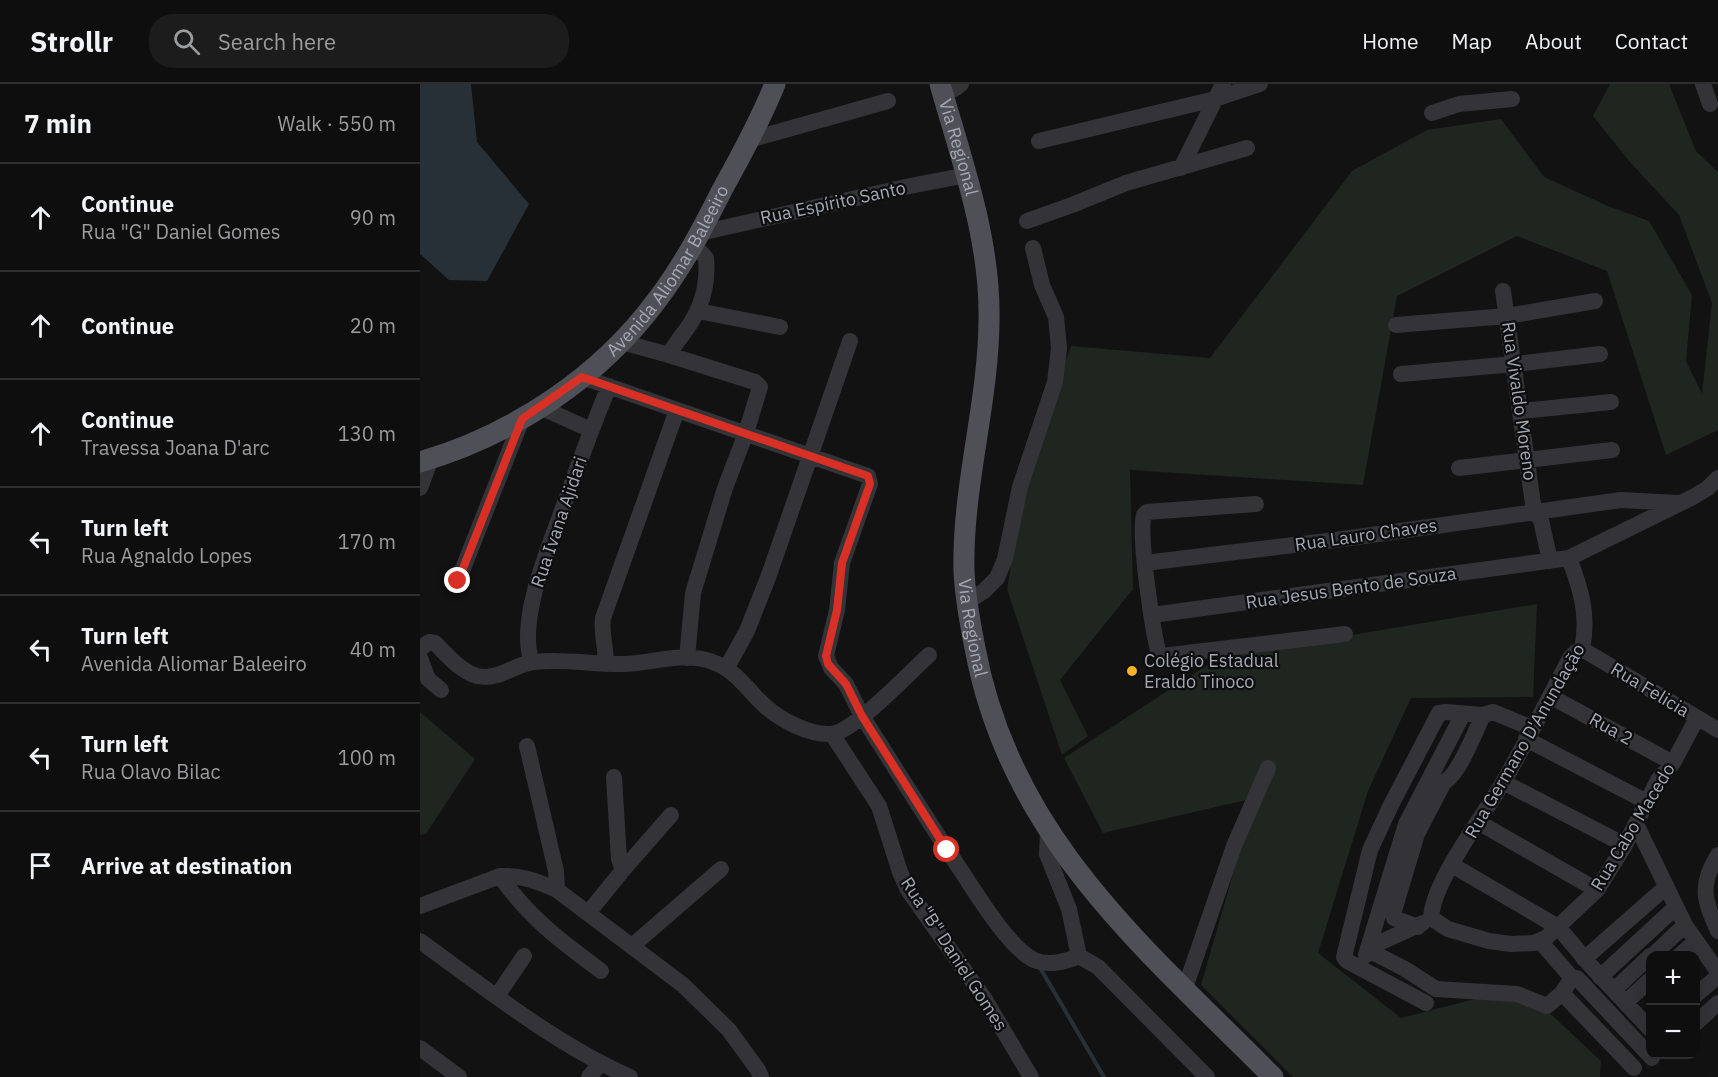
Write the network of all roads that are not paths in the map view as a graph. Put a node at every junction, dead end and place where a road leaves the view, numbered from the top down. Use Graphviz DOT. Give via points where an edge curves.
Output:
graph roads {
  1 [pos="775,84"];
  2 [pos="1260,84"];
  3 [pos="1703,84"];
  4 [pos="948,87"];
  5 [pos="1219,91"];
  6 [pos="1512,99"];
  7 [pos="888,101"];
  8 [pos="1710,104"];
  9 [pos="1432,113"];
  10 [pos="749,140"];
  11 [pos="1039,141"];
  12 [pos="1247,148"];
  13 [pos="1180,168"];
  14 [pos="967,175"];
  15 [pos="1027,221"];
  16 [pos="697,239"];
  17 [pos="1032,249"];
  18 [pos="1503,291"];
  19 [pos="1595,301"];
  20 [pos="698,310"];
  21 [pos="1507,316"];
  22 [pos="1396,325"];
  23 [pos="780,327"];
  24 [pos="850,341"];
  25 [pos="622,342"];
  26 [pos="1600,354"];
  27 [pos="669,355"];
  28 [pos="1515,364"];
  29 [pos="1401,374"];
  30 [pos="582,377"];
  31 [pos="609,386"];
  32 [pos="1611,402"];
  33 [pos="540,407"];
  34 [pos="677,410"];
  35 [pos="1521,411"];
  36 [pos="522,419"];
  37 [pos="591,430"];
  38 [pos="746,433"];
  39 [pos="1612,450"];
  40 [pos="810,454"];
  41 [pos="1526,459"];
  42 [pos="425,460"];
  43 [pos="1459,468"];
  44 [pos="1718,478"];
  45 [pos="420,488"];
  46 [pos="1678,503"];
  47 [pos="1257,504"];
  48 [pos="1534,511"];
  49 [pos="1569,558"];
  50 [pos="1550,561"];
  51 [pos="1145,563"];
  52 [pos="458,581"];
  53 [pos="967,602"];
  54 [pos="1152,615"];
  55 [pos="1345,634"];
  56 [pos="420,649"];
  57 [pos="1582,649"];
  58 [pos="929,655"];
  59 [pos="687,657"];
  60 [pos="420,658"];
  61 [pos="532,662"];
  62 [pos="606,663"];
  63 [pos="727,668"];
  64 [pos="441,690"];
  65 [pos="1550,696"];
  66 [pos="1463,714"];
  67 [pos="1483,715"];
  68 [pos="862,716"];
  69 [pos="1697,718"];
  70 [pos="1718,730"];
  71 [pos="1529,733"];
  72 [pos="832,734"];
  73 [pos="527,746"];
  74 [pos="1672,763"];
  75 [pos="1268,768"];
  76 [pos="614,777"];
  77 [pos="1503,782"];
  78 [pos="1647,802"];
  79 [pos="671,815"];
  80 [pos="1478,822"];
  81 [pos="1636,824"];
  82 [pos="1048,832"];
  83 [pos="1625,844"];
  84 [pos="1718,855"];
  85 [pos="1452,865"];
  86 [pos="721,869"];
  87 [pos="622,870"];
  88 [pos="500,876"];
  89 [pos="1666,887"];
  90 [pos="557,890"];
  91 [pos="1597,890"];
  92 [pos="420,906"];
  93 [pos="1676,907"];
  94 [pos="588,913"];
  95 [pos="1424,922"];
  96 [pos="1685,924"];
  97 [pos="1558,927"];
  98 [pos="1718,931"];
  99 [pos="420,941"];
  100 [pos="1540,941"];
  101 [pos="1696,941"];
  102 [pos="632,946"];
  103 [pos="1368,949"];
  104 [pos="1656,951"];
  105 [pos="1685,951"];
  106 [pos="524,956"];
  107 [pos="1079,956"];
  108 [pos="1584,959"];
  109 [pos="1646,962"];
  110 [pos="1354,964"];
  111 [pos="1715,969"];
  112 [pos="601,971"];
  113 [pos="1600,977"];
  114 [pos="1572,978"];
  115 [pos="1646,982"];
  116 [pos="1185,988"];
  117 [pos="1700,988"];
  118 [pos="1562,993"];
  119 [pos="497,996"];
  120 [pos="1620,996"];
  121 [pos="1426,1003"];
  122 [pos="1718,1003"];
  123 [pos="1646,1017"];
  124 [pos="1700,1019"];
  125 [pos="420,1048"];
  126 [pos="1646,1052"];
  127 [pos="1634,1068"];
  128 [pos="595,1070"];
  129 [pos="459,1077"];
  130 [pos="630,1077"];
  131 [pos="761,1077"];
  132 [pos="1031,1077"];
  133 [pos="1207,1077"];
  134 [pos="1273,1077"];
  1 -- 10 [label="main road, Avenida Aliomar Baleeiro"];
  2 -- 5 [label="street"];
  3 -- 8 [label="street"];
  4 -- 14 [label="main road, Via Regional"];
  5 -- 11 [label="street"];
  5 -- 13 [label="street"];
  6 -- 9 [label="street" via="1459,104"];
  7 -- 10 [label="street"];
  10 -- 16 [label="main road, Avenida Aliomar Baleeiro"];
  12 -- 13 [label="street"];
  13 -- 15 [label="street" via="1126,183"];
  14 -- 16 [label="street, Rua Espírito Santo"];
  14 -- 53 [label="main road, Via Regional" via="986,273 989,320 986,379 966,510"];
  16 -- 20 [label="street" via="707,267"];
  16 -- 25 [label="main road, Avenida Aliomar Baleeiro" via="658,299"];
  17 -- 53 [label="street" via="1056,317 1059,348 1054,382 1020,487 1005,559 997,578"];
  18 -- 21 [label="street, Rua Vivaldo Moreno"];
  19 -- 21 [label="street"];
  20 -- 23 [label="street"];
  20 -- 27 [label="street"];
  21 -- 22 [label="street"];
  21 -- 28 [label="street, Rua Vivaldo Moreno"];
  24 -- 40 [label="street"];
  25 -- 27 [label="street"];
  25 -- 30 [label="main road, Avenida Aliomar Baleeiro"];
  26 -- 28 [label="street"];
  27 -- 38 [label="street" via="755,382 760,387"];
  28 -- 29 [label="street"];
  28 -- 35 [label="street, Rua Vivaldo Moreno"];
  30 -- 31 [label="street"];
  30 -- 33 [label="main road, Avenida Aliomar Baleeiro"];
  31 -- 34 [label="street"];
  31 -- 37 [label="street, Rua Ivana Ajidari"];
  32 -- 35 [label="street"];
  33 -- 36 [label="main road, Avenida Aliomar Baleeiro"];
  33 -- 37 [label="street"];
  34 -- 38 [label="street"];
  34 -- 62 [label="street" via="603,618"];
  35 -- 41 [label="street, Rua Vivaldo Moreno"];
  36 -- 42 [label="main road, Avenida Aliomar Baleeiro"];
  36 -- 52 [label="street"];
  37 -- 61 [label="street, Rua Ivana Ajidari" via="538,580 530,623 528,651"];
  38 -- 40 [label="street"];
  38 -- 59 [label="street" via="693,593"];
  39 -- 41 [label="street"];
  40 -- 63 [label="street" via="769,575"];
  40 -- 68 [label="street" via="868,476 870,484 842,563 837,610 826,656"];
  41 -- 43 [label="street"];
  41 -- 48 [label="street, Rua Vivaldo Moreno"];
  42 -- 45 [label="street"];
  44 -- 46 [label="street, Rua Jesus Bento de Souza" via="1708,488"];
  46 -- 48 [label="street, Rua Lauro Chaves" via="1621,500"];
  46 -- 49 [label="street, Rua Jesus Bento de Souza"];
  47 -- 51 [label="street" via="1147,512 1142,524"];
  48 -- 50 [label="street" via="1542,520"];
  48 -- 51 [label="street, Rua Lauro Chaves"];
  49 -- 50 [label="street, Rua Jesus Bento de Souza"];
  49 -- 57 [label="street, Rua Germano D'Anundação" via="1584,604"];
  50 -- 54 [label="street, Rua Jesus Bento de Souza"];
  51 -- 54 [label="street"];
  53 -- 82 [label="main road, Via Regional" via="990,711 1019,780"];
  54 -- 55 [label="street" via="1162,656"];
  56 -- 61 [label="street" via="432,642 465,670 480,677 495,676"];
  57 -- 65 [label="street, Rua Germano D'Anundação" via="1570,658"];
  57 -- 69 [label="street, Rua Felicia"];
  58 -- 68 [label="street"];
  59 -- 62 [label="street"];
  59 -- 63 [label="street" via="702,658"];
  60 -- 64 [label="street" via="425,673"];
  61 -- 62 [label="street"];
  63 -- 72 [label="street" via="767,708 797,726"];
  65 -- 71 [label="street, Rua Germano D'Anundação"];
  65 -- 74 [label="street, Rua 2"];
  66 -- 67 [label="street"];
  66 -- 103 [label="street" via="1406,824"];
  66 -- 110 [label="street" via="1437,715 1370,850 1343,955"];
  67 -- 71 [label="street" via="1501,713"];
  67 -- 95 [label="street" via="1417,834 1393,914 1395,918"];
  68 -- 72 [label="street"];
  68 -- 107 [label="street" via="989,912 1018,947 1036,960 1054,963"];
  69 -- 70 [label="street, Rua Felicia"];
  69 -- 74 [label="street, Rua Cabo Macedo"];
  71 -- 77 [label="street, Rua Germano D'Anundação"];
  71 -- 78 [label="street"];
  72 -- 132 [label="street, Rua \"B\" Daniel Gomes" via="879,806 908,890 984,998"];
  73 -- 90 [label="street"];
  74 -- 78 [label="street, Rua Cabo Macedo" via="1661,774"];
  75 -- 116 [label="street" via="1234,846"];
  76 -- 87 [label="street"];
  77 -- 80 [label="street, Rua Germano D'Anundação"];
  77 -- 83 [label="street"];
  78 -- 81 [label="street, Rua Cabo Macedo"];
  79 -- 87 [label="street"];
  80 -- 85 [label="street, Rua Germano D'Anundação"];
  80 -- 91 [label="street"];
  81 -- 83 [label="street, Rua Cabo Macedo"];
  81 -- 89 [label="street"];
  82 -- 107 [label="street" via="1047,854 1070,909"];
  82 -- 116 [label="main road, Via Regional" via="1110,912"];
  83 -- 91 [label="street, Rua Cabo Macedo"];
  84 -- 98 [label="street" via="1704,888 1708,910"];
  85 -- 95 [label="street, Rua Germano D'Anundação"];
  85 -- 97 [label="street"];
  86 -- 102 [label="street"];
  87 -- 94 [label="street"];
  88 -- 90 [label="street" via="535,879"];
  88 -- 92 [label="street"];
  88 -- 112 [label="street" via="541,925"];
  89 -- 93 [label="street"];
  89 -- 108 [label="street"];
  90 -- 94 [label="street"];
  91 -- 97 [label="street, Rua Cabo Macedo"];
  93 -- 96 [label="street"];
  93 -- 113 [label="street"];
  94 -- 102 [label="street"];
  95 -- 100 [label="street" via="1489,941"];
  95 -- 103 [label="street"];
  96 -- 101 [label="street"];
  96 -- 104 [label="street"];
  97 -- 100 [label="street, Rua Cabo Macedo"];
  97 -- 108 [label="street"];
  99 -- 119 [label="street"];
  100 -- 114 [label="street"];
  101 -- 105 [label="street"];
  101 -- 111 [label="street"];
  102 -- 131 [label="street" via="715,1016"];
  103 -- 110 [label="street"];
  103 -- 118 [label="street" via="1438,990 1517,994 1547,1006"];
  106 -- 119 [label="street"];
  107 -- 133 [label="street" via="1098,967"];
  108 -- 113 [label="street"];
  109 -- 120 [label="street"];
  110 -- 121 [label="street"];
  111 -- 117 [label="street"];
  113 -- 120 [label="street"];
  114 -- 118 [label="street"];
  114 -- 126 [label="street" via="1577,978"];
  115 -- 120 [label="street"];
  116 -- 134 [label="main road, Via Regional"];
  118 -- 127 [label="street"];
  119 -- 128 [label="street"];
  120 -- 123 [label="street"];
  122 -- 124 [label="street"];
  125 -- 129 [label="street"];
  128 -- 130 [label="street"];
}
